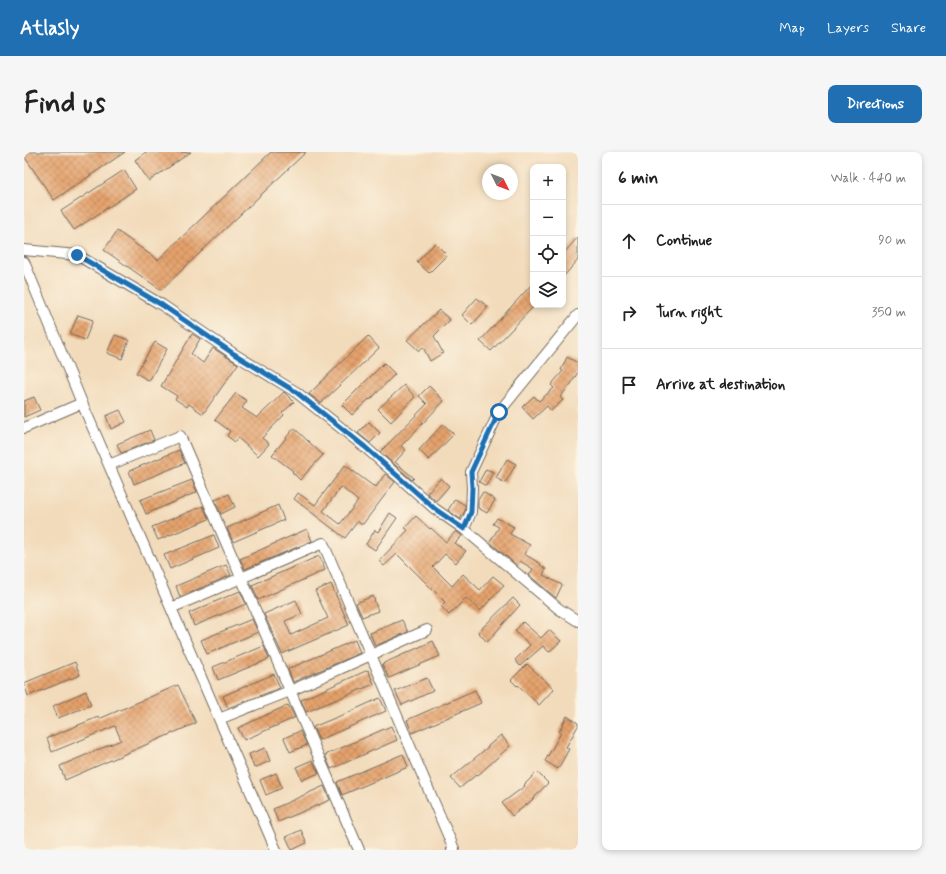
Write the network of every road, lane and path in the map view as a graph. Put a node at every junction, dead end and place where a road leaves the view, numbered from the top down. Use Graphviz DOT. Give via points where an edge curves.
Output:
graph roads {
  1 [pos="24,250"];
  2 [pos="24,262"];
  3 [pos="578,315"];
  4 [pos="82,403"];
  5 [pos="24,428"];
  6 [pos="109,465"];
  7 [pos="464,529"];
  8 [pos="242,578"];
  9 [pos="170,608"];
  10 [pos="578,621"];
  11 [pos="427,630"];
  12 [pos="372,654"];
  13 [pos="290,691"];
  14 [pos="219,719"];
  15 [pos="276,850"];
  16 [pos="359,850"];
  17 [pos="452,850"];
  1 -- 7 [label="street" via="77,255 162,305 296,392 365,447 435,509"];
  2 -- 4 [label="street"];
  3 -- 7 [label="street" via="499,412 471,472 471,512"];
  4 -- 5 [label="street"];
  4 -- 6 [label="street"];
  6 -- 8 [label="street" via="180,436"];
  6 -- 9 [label="street"];
  7 -- 10 [label="street" via="559,609"];
  8 -- 9 [label="street"];
  8 -- 12 [label="street" via="323,543"];
  8 -- 13 [label="street"];
  9 -- 14 [label="street"];
  11 -- 12 [label="street"];
  12 -- 13 [label="street"];
  12 -- 17 [label="street" via="454,849"];
  13 -- 14 [label="street"];
  13 -- 16 [label="street"];
  14 -- 15 [label="street"];
}
